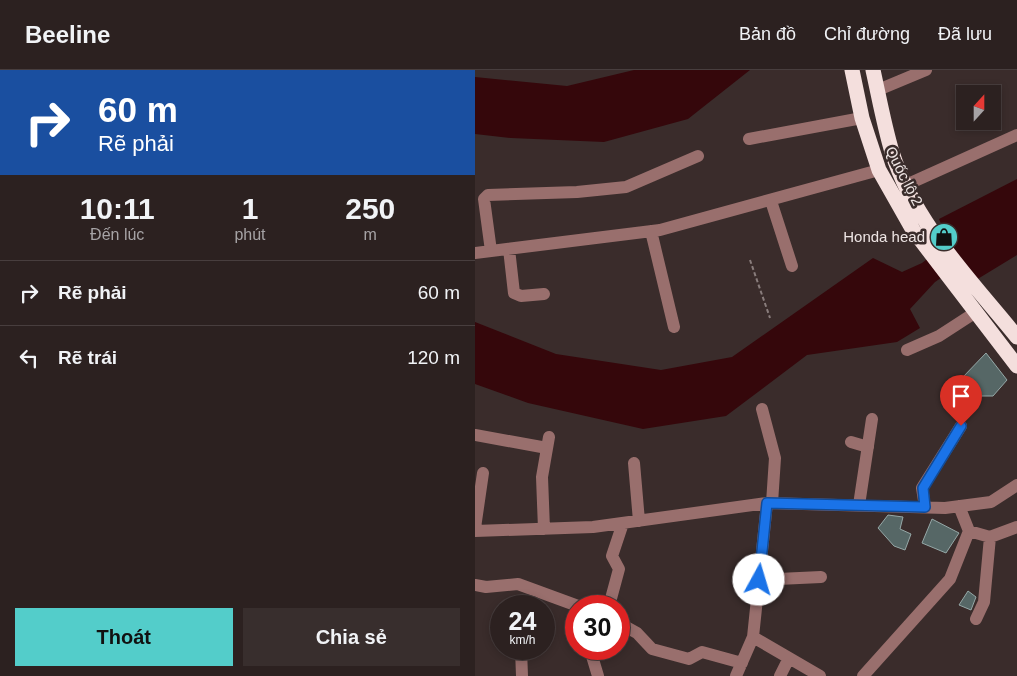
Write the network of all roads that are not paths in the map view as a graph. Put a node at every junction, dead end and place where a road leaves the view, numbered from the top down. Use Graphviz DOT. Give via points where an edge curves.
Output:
graph roads {
  1 [pos="852,70"];
  2 [pos="873,70"];
  3 [pos="926,70"];
  4 [pos="878,90"];
  5 [pos="862,118"];
  6 [pos="1017,135"];
  7 [pos="749,139"];
  8 [pos="699,156"];
  9 [pos="879,170"];
  10 [pos="906,185"];
  11 [pos="771,200"];
  12 [pos="651,231"];
  13 [pos="509,248"];
  14 [pos="491,251"];
  15 [pos="475,253"];
  16 [pos="792,266"];
  17 [pos="544,294"];
  18 [pos="978,306"];
  19 [pos="675,327"];
  20 [pos="1017,337"];
  21 [pos="907,350"];
  22 [pos="1017,366"];
  23 [pos="762,409"];
  24 [pos="872,419"];
  25 [pos="961,426"];
  26 [pos="475,434"];
  27 [pos="851,442"];
  28 [pos="868,447"];
  29 [pos="634,463"];
  30 [pos="483,473"];
  31 [pos="1017,485"];
  32 [pos="770,503"];
  33 [pos="859,505"];
  34 [pos="959,506"];
  35 [pos="925,507"];
  36 [pos="639,521"];
  37 [pos="623,523"];
  38 [pos="1017,527"];
  39 [pos="544,529"];
  40 [pos="475,530"];
  41 [pos="969,531"];
  42 [pos="990,537"];
  43 [pos="821,576"];
  44 [pos="759,580"];
  45 [pos="475,585"];
  46 [pos="612,595"];
  47 [pos="565,601"];
  48 [pos="976,618"];
  49 [pos="630,629"];
  50 [pos="753,637"];
  51 [pos="789,658"];
  52 [pos="521,660"];
  53 [pos="593,660"];
  54 [pos="742,663"];
  55 [pos="522,676"];
  56 [pos="598,676"];
  57 [pos="736,676"];
  58 [pos="780,676"];
  59 [pos="820,676"];
  60 [pos="863,676"];
  1 -- 5 [label="highway, Quốc lộ 2"];
  2 -- 4 [label="highway, Quốc lộ 2"];
  3 -- 4 [label="street"];
  4 -- 10 [label="highway, Quốc lộ 2" via="893,152"];
  5 -- 7 [label="street"];
  5 -- 9 [label="highway, Quốc lộ 2"];
  6 -- 10 [label="street"];
  8 -- 14 [label="street" via="626,186 577,192 488,195 484,199"];
  9 -- 11 [label="street"];
  9 -- 18 [label="highway, Quốc lộ 2" via="913,230"];
  10 -- 18 [label="highway, Quốc lộ 2"];
  11 -- 12 [label="street"];
  11 -- 16 [label="street"];
  12 -- 13 [label="street"];
  12 -- 19 [label="street"];
  13 -- 14 [label="street"];
  13 -- 17 [label="street" via="514,293 521,296"];
  14 -- 15 [label="street"];
  18 -- 20 [label="highway"];
  18 -- 21 [label="street" via="939,336"];
  18 -- 22 [label="highway"];
  23 -- 32 [label="street" via="775,458"];
  24 -- 28 [label="street"];
  25 -- 35 [label="street" via="923,488"];
  26 -- 39 [label="street" via="548,443 542,476"];
  27 -- 28 [label="street"];
  28 -- 33 [label="street"];
  29 -- 36 [label="street"];
  30 -- 40 [label="street"];
  31 -- 34 [label="street" via="991,502"];
  32 -- 33 [label="street"];
  32 -- 36 [label="street"];
  32 -- 44 [label="street"];
  33 -- 35 [label="street"];
  34 -- 35 [label="street"];
  34 -- 41 [label="street"];
  36 -- 37 [label="street"];
  37 -- 39 [label="street"];
  37 -- 46 [label="street" via="612,556 619,569"];
  38 -- 42 [label="street"];
  39 -- 40 [label="street"];
  41 -- 42 [label="street"];
  41 -- 60 [label="street" via="949,580"];
  42 -- 48 [label="street" via="984,602"];
  43 -- 44 [label="street"];
  44 -- 50 [label="street"];
  45 -- 47 [label="street" via="518,584"];
  49 -- 54 [label="street" via="652,649 689,659 702,652"];
  50 -- 51 [label="street"];
  50 -- 54 [label="street"];
  51 -- 58 [label="street"];
  51 -- 59 [label="street"];
  52 -- 55 [label="street"];
  53 -- 56 [label="street"];
  54 -- 57 [label="street"];
}
